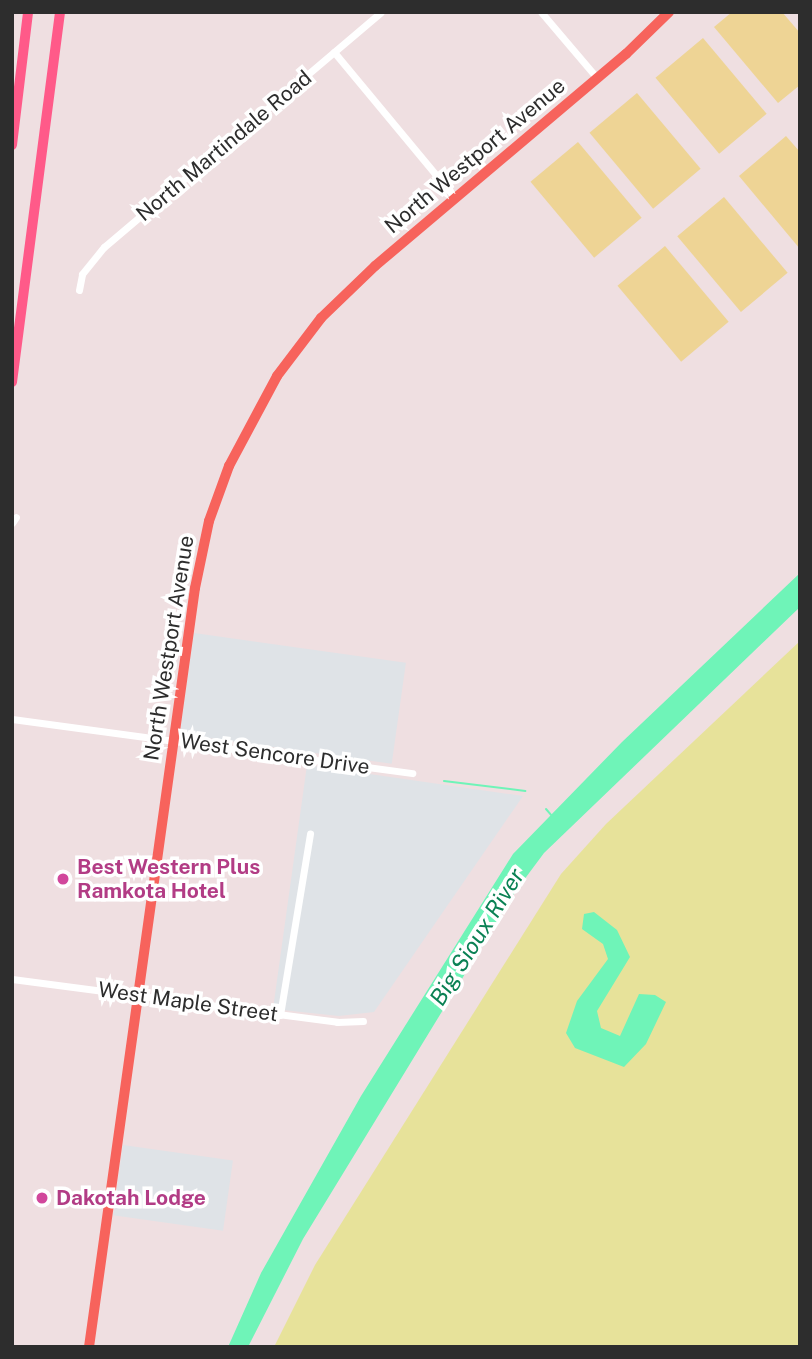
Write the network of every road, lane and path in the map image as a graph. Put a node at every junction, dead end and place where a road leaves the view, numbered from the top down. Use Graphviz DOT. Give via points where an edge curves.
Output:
graph roads {
  1 [pos="28,12"];
  2 [pos="60,12"];
  3 [pos="381,12"];
  4 [pos="541,12"];
  5 [pos="669,12"];
  6 [pos="334,52"];
  7 [pos="597,78"];
  8 [pos="12,145"];
  9 [pos="455,198"];
  10 [pos="79,290"];
  11 [pos="12,382"];
  12 [pos="12,719"];
  13 [pos="174,741"];
  14 [pos="412,773"];
  15 [pos="310,833"];
  16 [pos="12,979"];
  17 [pos="138,996"];
  18 [pos="280,1015"];
  19 [pos="363,1021"];
  20 [pos="89,1347"];
  1 -- 8 [label="highway"];
  2 -- 11 [label="highway"];
  3 -- 6 [label="street, North Martindale Road"];
  4 -- 7 [label="street"];
  5 -- 7 [label="main road, North Westport Avenue"];
  6 -- 9 [label="street"];
  6 -- 10 [label="street, North Martindale Road" via="104,247 82,274"];
  7 -- 9 [label="main road, North Westport Avenue"];
  9 -- 13 [label="main road, North Westport Avenue" via="321,318 277,376 243,435 201,553"];
  12 -- 13 [label="street, West Sencore Drive"];
  13 -- 14 [label="street, West Sencore Drive"];
  13 -- 17 [label="main road, North Westport Avenue"];
  15 -- 18 [label="street"];
  16 -- 17 [label="street, West Maple Street"];
  17 -- 18 [label="street, West Maple Street"];
  17 -- 20 [label="main road, North Westport Avenue"];
  18 -- 19 [label="street, West Maple Street"];
}
